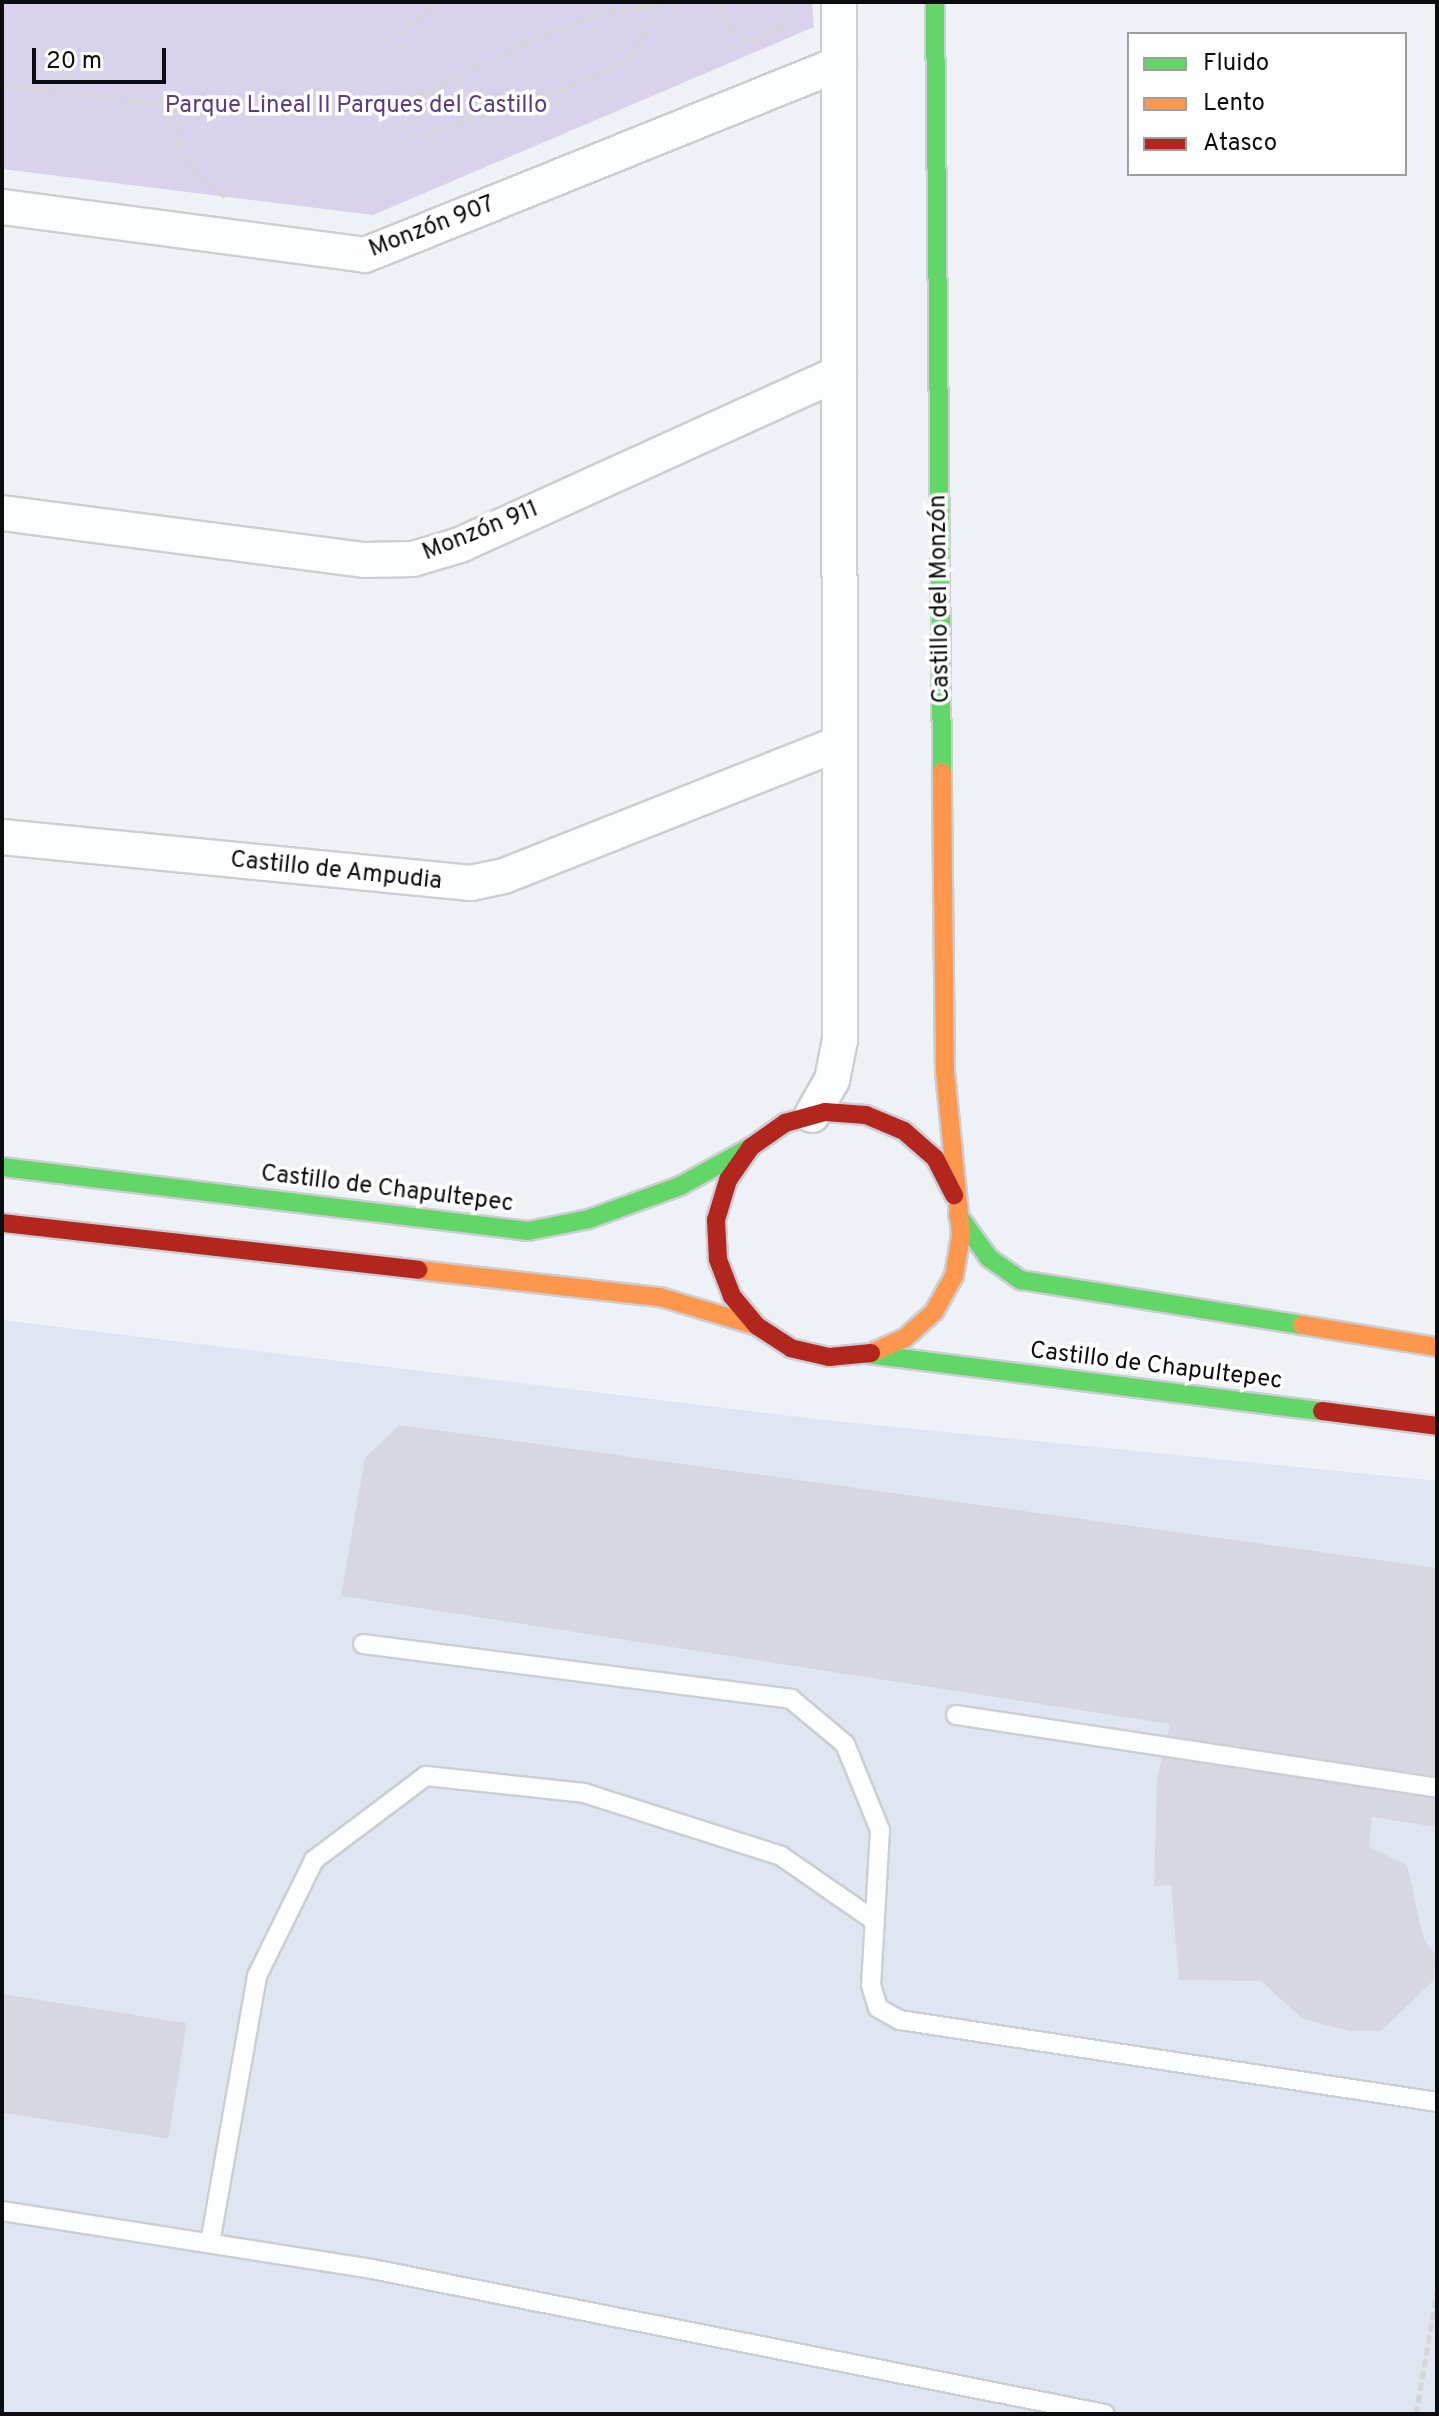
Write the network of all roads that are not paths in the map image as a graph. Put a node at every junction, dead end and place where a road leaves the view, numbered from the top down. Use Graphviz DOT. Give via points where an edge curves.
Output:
graph roads {
  1 [pos="839,2"];
  2 [pos="935,2"];
  3 [pos="839,64"];
  4 [pos="2,207"];
  5 [pos="839,373"];
  6 [pos="2,513"];
  7 [pos="837,744"];
  8 [pos="2,837"];
  9 [pos="812,1115"];
  10 [pos="751,1147"];
  11 [pos="2,1167"];
  12 [pos="954,1195"];
  13 [pos="958,1215"];
  14 [pos="2,1223"];
  15 [pos="757,1326"];
  16 [pos="1437,1347"];
  17 [pos="868,1354"];
  18 [pos="1437,1426"];
  19 [pos="363,1644"];
  20 [pos="956,1715"];
  21 [pos="1437,1788"];
  22 [pos="875,1921"];
  23 [pos="1437,2102"];
  24 [pos="2,2211"];
  25 [pos="210,2243"];
  26 [pos="1105,2414"];
  1 -- 3 [label="street"];
  2 -- 12 [label="street, Castillo del Monzón" via="945,1071"];
  3 -- 4 [label="street, Monzón 907" via="365,255"];
  3 -- 5 [label="street"];
  5 -- 6 [label="street, Monzón 911" via="460,545 413,559 364,560"];
  5 -- 7 [label="street"];
  7 -- 8 [label="street, Castillo de Ampudia" via="504,876 471,883"];
  7 -- 9 [label="street" via="840,1040 832,1080"];
  9 -- 10 [label="street" via="785,1123"];
  9 -- 12 [label="street" via="866,1115 904,1131 935,1158"];
  10 -- 11 [label="street, Castillo de Chapultepec" via="680,1186 589,1219 528,1231"];
  10 -- 15 [label="street" via="728,1180 716,1220 717,1246 732,1296"];
  12 -- 13 [label="street"];
  13 -- 16 [label="street" via="989,1258 1021,1280"];
  13 -- 17 [label="street" via="961,1235 954,1276 934,1312 905,1338"];
  14 -- 15 [label="street" via="660,1297"];
  15 -- 17 [label="street" via="791,1348 829,1357"];
  17 -- 18 [label="street, Castillo de Chapultepec"];
  19 -- 22 [label="lane" via="791,1699 845,1744 880,1830"];
  20 -- 21 [label="lane"];
  22 -- 23 [label="lane" via="871,1985 878,2008 900,2020"];
  22 -- 25 [label="lane" via="781,1856 584,1793 426,1776 314,1860 257,1976"];
  24 -- 25 [label="lane"];
  25 -- 26 [label="lane" via="372,2269"];
}
